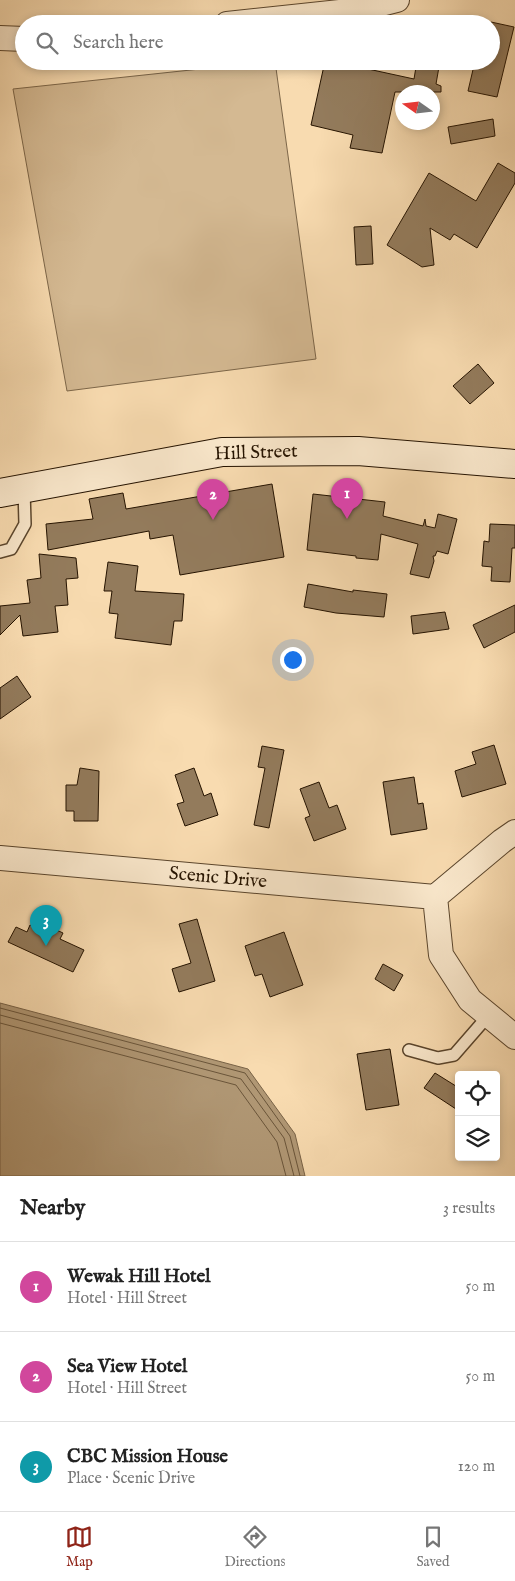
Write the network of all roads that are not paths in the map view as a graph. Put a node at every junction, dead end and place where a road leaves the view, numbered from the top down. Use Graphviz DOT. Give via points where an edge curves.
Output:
graph roads {
  1 [pos="397,0"];
  2 [pos="356,5"];
  3 [pos="288,15"];
  4 [pos="0,38"];
  5 [pos="15,39"];
  6 [pos="515,464"];
  7 [pos="12,491"];
  8 [pos="0,552"];
  9 [pos="515,832"];
  10 [pos="0,858"];
  11 [pos="435,897"];
  12 [pos="488,1016"];
  13 [pos="515,1037"];
  14 [pos="409,1050"];
  1 -- 2 [label="street"];
  2 -- 3 [label="street"];
  4 -- 5 [label="street"];
  6 -- 7 [label="street, Hill Street" via="358,451 222,452"];
  7 -- 8 [label="lane" via="25,524 11,549"];
  9 -- 11 [label="street"];
  10 -- 11 [label="street, Scenic Drive"];
  11 -- 12 [label="street" via="441,955 470,1000"];
  12 -- 13 [label="street"];
  12 -- 14 [label="lane" via="454,1055 438,1058"];
}
